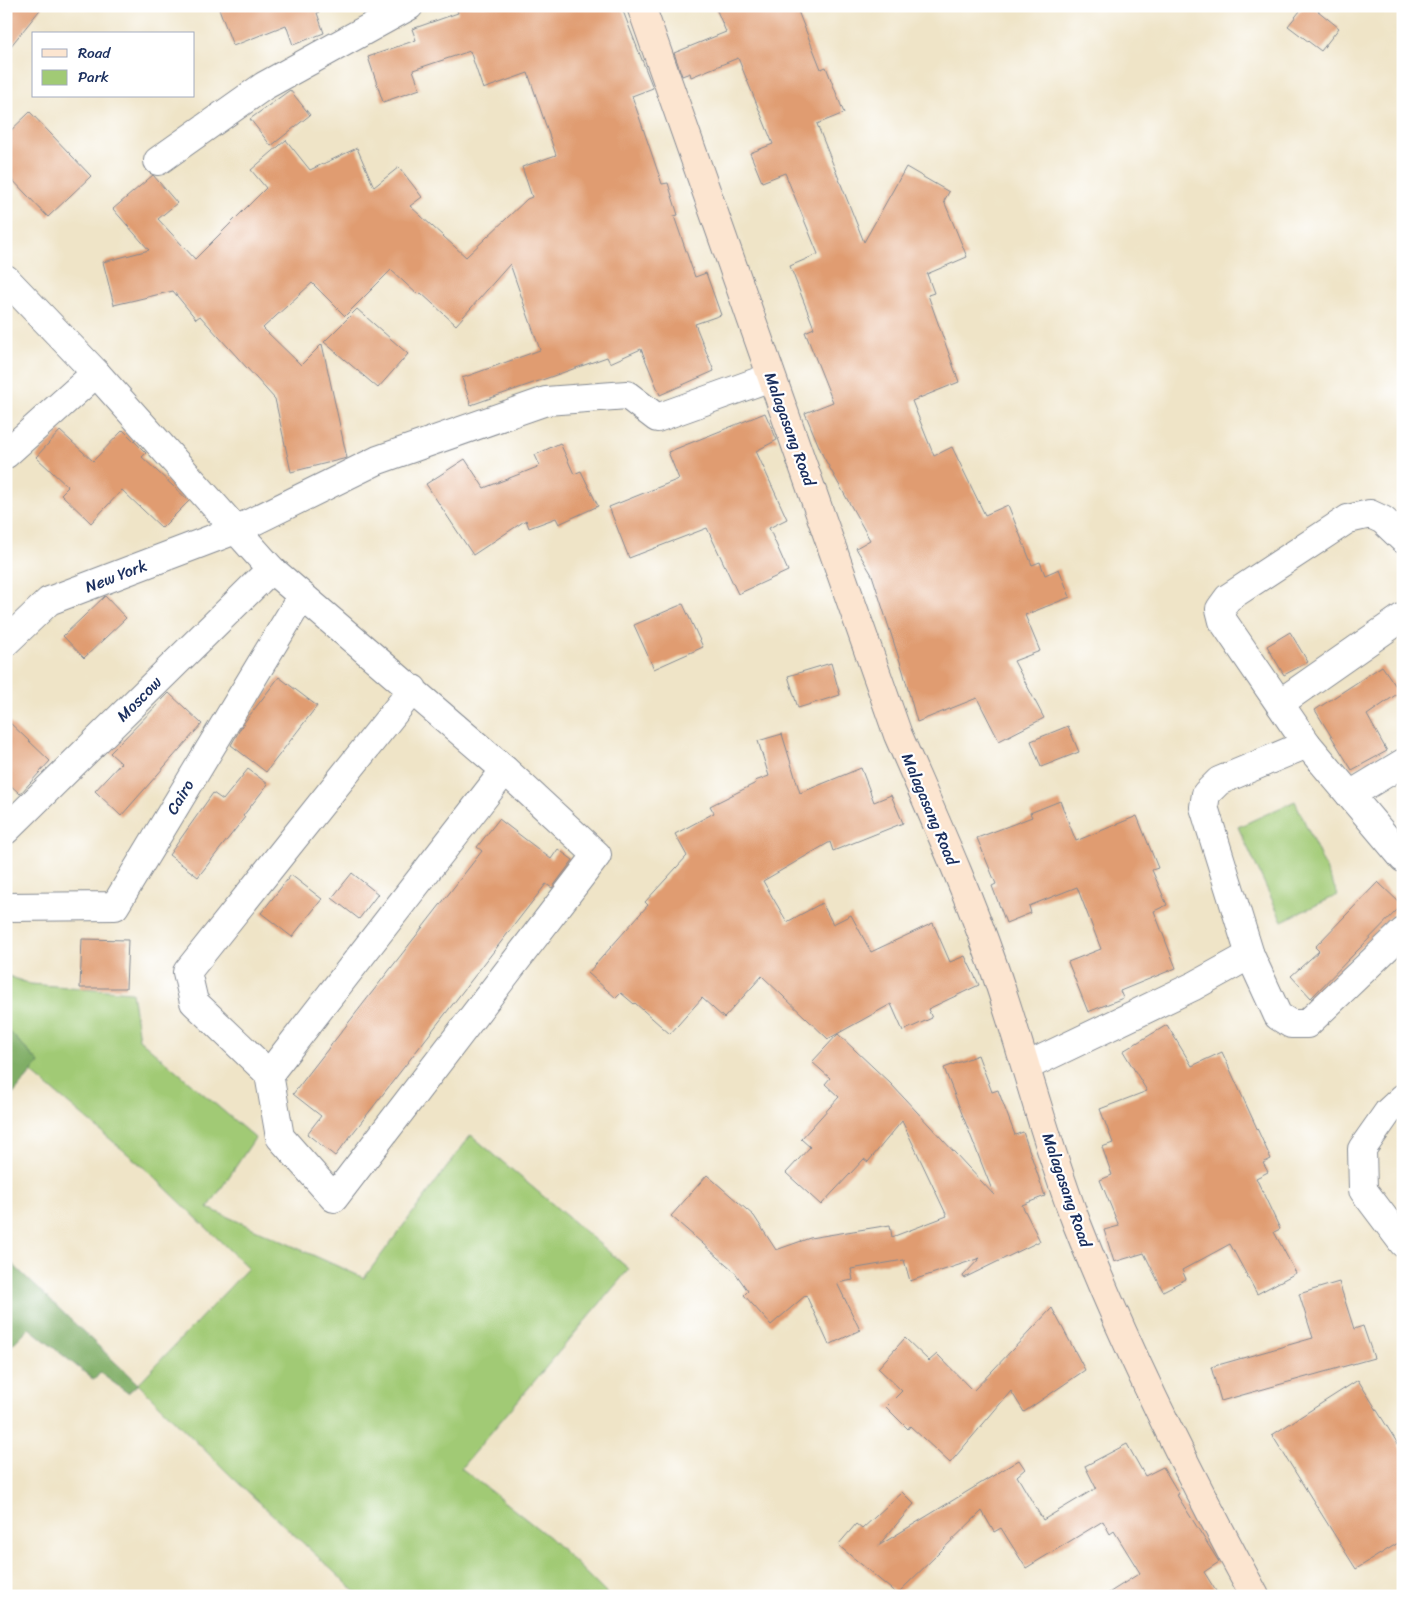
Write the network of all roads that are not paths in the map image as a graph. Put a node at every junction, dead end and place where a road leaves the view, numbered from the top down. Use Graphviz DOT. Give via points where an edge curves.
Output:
graph roads {
  1 [pos="409,6"];
  2 [pos="641,6"];
  3 [pos="158,161"];
  4 [pos="6,279"];
  5 [pos="96,373"];
  6 [pos="771,377"];
  7 [pos="6,454"];
  8 [pos="238,529"];
  9 [pos="1403,539"];
  10 [pos="271,569"];
  11 [pos="302,596"];
  12 [pos="1403,617"];
  13 [pos="6,642"];
  14 [pos="413,689"];
  15 [pos="1280,703"];
  16 [pos="1307,744"];
  17 [pos="1403,763"];
  18 [pos="505,770"];
  19 [pos="1350,795"];
  20 [pos="6,830"];
  21 [pos="1403,858"];
  22 [pos="6,907"];
  23 [pos="1403,932"];
  24 [pos="1250,955"];
  25 [pos="1028,1066"];
  26 [pos="269,1074"];
  27 [pos="1403,1098"];
  28 [pos="1403,1243"];
  29 [pos="1255,1596"];
  1 -- 3 [label="street" via="264,86"];
  2 -- 6 [label="main road, Malagasang Road"];
  4 -- 5 [label="street"];
  5 -- 7 [label="street"];
  5 -- 8 [label="street"];
  6 -- 8 [label="street, New York" via="657,418 627,395 546,401 378,460"];
  6 -- 25 [label="main road, Malagasang Road" via="898,735 993,963"];
  8 -- 10 [label="street"];
  8 -- 13 [label="street, New York" via="49,601"];
  9 -- 15 [label="street" via="1370,514 1354,517 1228,598 1220,609 1223,621"];
  10 -- 11 [label="street"];
  10 -- 20 [label="street, Moscow"];
  11 -- 14 [label="street"];
  11 -- 22 [label="street, Cairo" via="115,906"];
  12 -- 15 [label="street"];
  14 -- 18 [label="street"];
  14 -- 26 [label="street" via="186,972 194,1002"];
  15 -- 16 [label="street"];
  16 -- 19 [label="street"];
  16 -- 24 [label="street" via="1219,781 1206,794 1204,807"];
  17 -- 19 [label="street"];
  18 -- 26 [label="street"];
  18 -- 26 [label="street" via="596,856 334,1198 280,1137"];
  19 -- 21 [label="street"];
  23 -- 24 [label="street" via="1307,1024 1291,1024 1278,1016"];
  24 -- 25 [label="street" via="1194,986"];
  25 -- 29 [label="main road, Malagasang Road" via="1076,1222 1102,1285 1168,1433"];
  27 -- 28 [label="street" via="1388,1112 1362,1149 1364,1190"];
}
